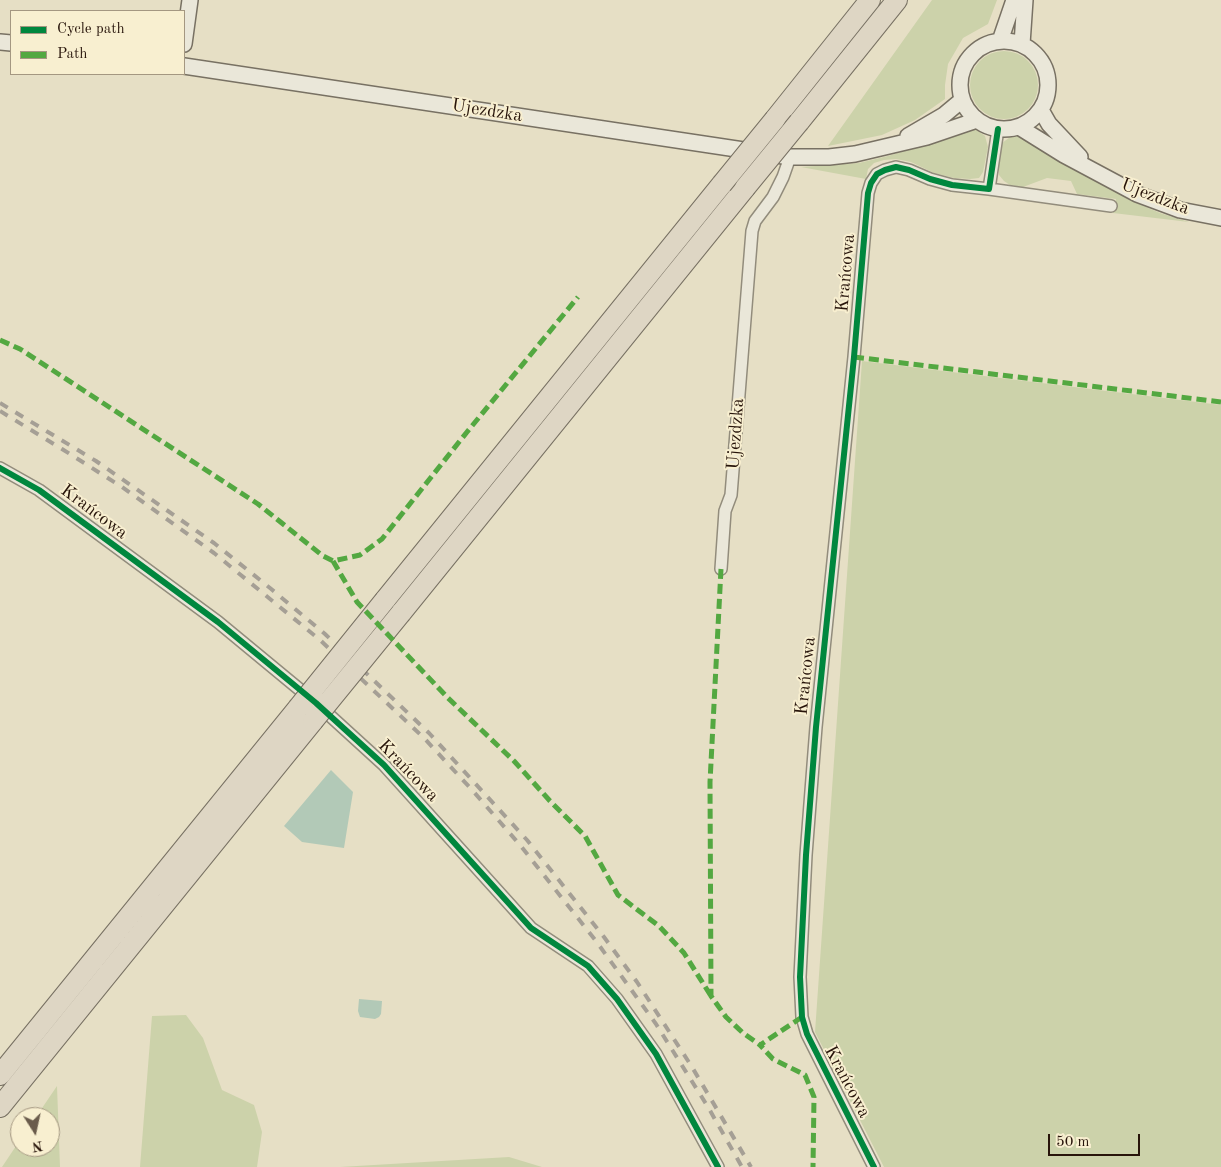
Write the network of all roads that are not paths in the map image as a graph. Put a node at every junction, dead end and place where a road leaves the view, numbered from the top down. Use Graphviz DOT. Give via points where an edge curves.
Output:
graph roads {
  1 [pos="190,0"];
  2 [pos="870,0"];
  3 [pos="897,0"];
  4 [pos="1014,0"];
  5 [pos="1025,0"];
  6 [pos="185,37"];
  7 [pos="1000,40"];
  8 [pos="1022,44"];
  9 [pos="185,66"];
  10 [pos="962,100"];
  11 [pos="1041,110"];
  12 [pos="977,120"];
  13 [pos="1019,127"];
  14 [pos="998,129"];
  15 [pos="884,148"];
  16 [pos="790,157"];
  17 [pos="1092,169"];
  18 [pos="877,174"];
  19 [pos="989,189"];
  20 [pos="1111,206"];
  21 [pos="1221,218"];
  22 [pos="0,468"];
  23 [pos="721,569"];
  24 [pos="0,1075"];
  25 [pos="0,1107"];
  26 [pos="718,1167"];
  27 [pos="874,1167"];
  1 -- 6 [label="main road"];
  2 -- 24 [label="highway, bridge"];
  3 -- 25 [label="highway, bridge"];
  4 -- 7 [label="main road"];
  5 -- 8 [label="main road"];
  7 -- 8 [label="main road"];
  7 -- 10 [label="main road" via="981,47 967,61 960,80"];
  8 -- 11 [label="main road" via="1042,61 1047,72 1048,92"];
  9 -- 16 [label="main road, Ujezdzka"];
  10 -- 12 [label="main road"];
  10 -- 15 [label="main road, Ujezdzka" via="923,128"];
  11 -- 13 [label="main road"];
  11 -- 17 [label="main road, Ujezdzka" via="1049,124"];
  12 -- 14 [label="main road"];
  12 -- 15 [label="main road, Ujezdzka" via="927,138"];
  13 -- 14 [label="main road"];
  13 -- 17 [label="main road, Ujezdzka"];
  14 -- 19 [label="street"];
  15 -- 16 [label="main road, Ujezdzka" via="829,157"];
  16 -- 23 [label="street, Ujezdzka" via="773,197 752,230 731,495 725,511"];
  17 -- 21 [label="main road, Ujezdzka" via="1159,203"];
  18 -- 19 [label="street, Ujezdzka" via="896,167 952,185"];
  18 -- 27 [label="street, Krańcowa" via="868,193 816,727 800,977 806,1034"];
  19 -- 20 [label="street, Ujezdzka"];
  22 -- 26 [label="street, Krańcowa" via="39,490 218,622 316,703 384,765 532,928 588,966 616,999 656,1054"];
}
